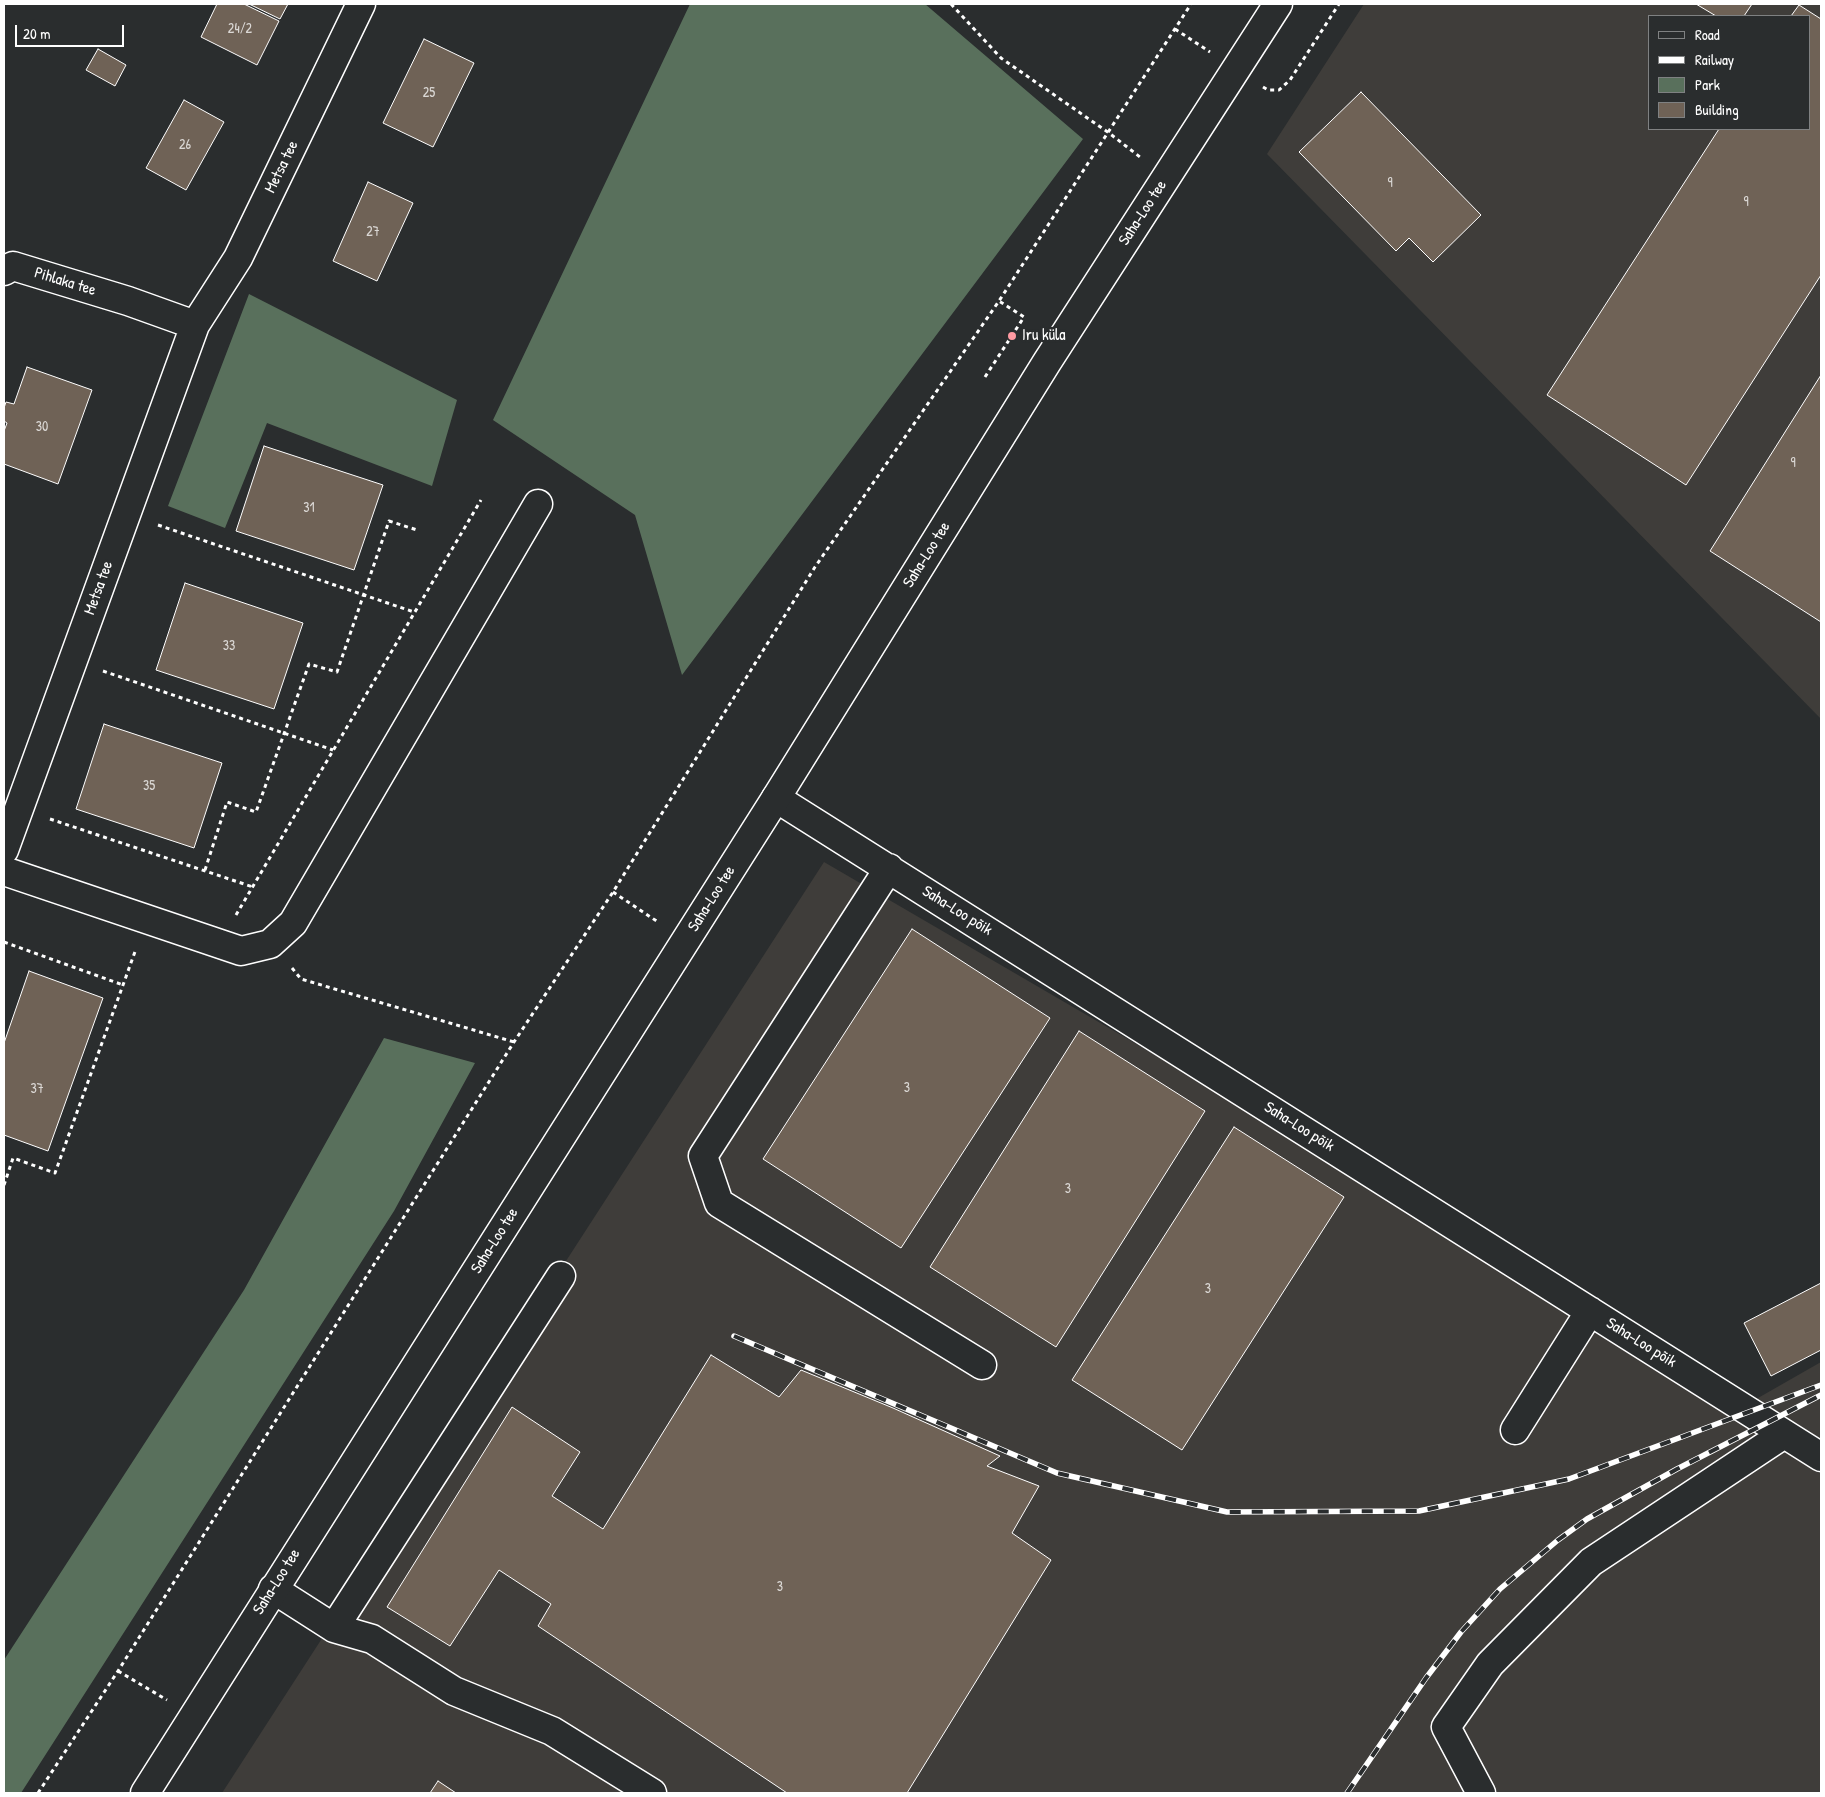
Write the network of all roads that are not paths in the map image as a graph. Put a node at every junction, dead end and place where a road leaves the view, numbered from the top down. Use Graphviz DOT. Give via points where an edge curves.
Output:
graph roads {
  1 [pos="361,4"];
  2 [pos="1278,4"];
  3 [pos="4,271"];
  4 [pos="195,325"];
  5 [pos="538,504"];
  6 [pos="776,798"];
  7 [pos="4,850"];
  8 [pos="889,868"];
  9 [pos="4,871"];
  10 [pos="561,1276"];
  11 [pos="1590,1311"];
  12 [pos="982,1365"];
  13 [pos="1515,1430"];
  14 [pos="1784,1434"];
  15 [pos="1821,1457"];
  16 [pos="273,1589"];
  17 [pos="334,1628"];
  18 [pos="145,1793"];
  19 [pos="652,1793"];
  20 [pos="1481,1793"];
  1 -- 4 [label="main road, Metsa tee" via="238,258"];
  2 -- 6 [label="main road, Saha-Loo tee" via="1047,362"];
  3 -- 4 [label="main road, Pihlaka tee" via="13,266 128,300"];
  4 -- 7 [label="main road, Metsa tee"];
  5 -- 9 [label="main road" via="293,923 270,944 240,950"];
  6 -- 8 [label="main road, Saha-Loo põik"];
  6 -- 16 [label="main road, Saha-Loo tee"];
  8 -- 11 [label="main road, Saha-Loo põik"];
  8 -- 12 [label="main road" via="703,1156 719,1203"];
  10 -- 17 [label="main road"];
  11 -- 13 [label="main road"];
  11 -- 14 [label="main road, Saha-Loo põik"];
  14 -- 15 [label="main road, Saha-Loo põik"];
  14 -- 20 [label="main road" via="1591,1562 1490,1664 1446,1727"];
  16 -- 17 [label="main road"];
  16 -- 18 [label="main road, Saha-Loo tee"];
  17 -- 19 [label="main road" via="372,1639 454,1691 552,1731"];
}
